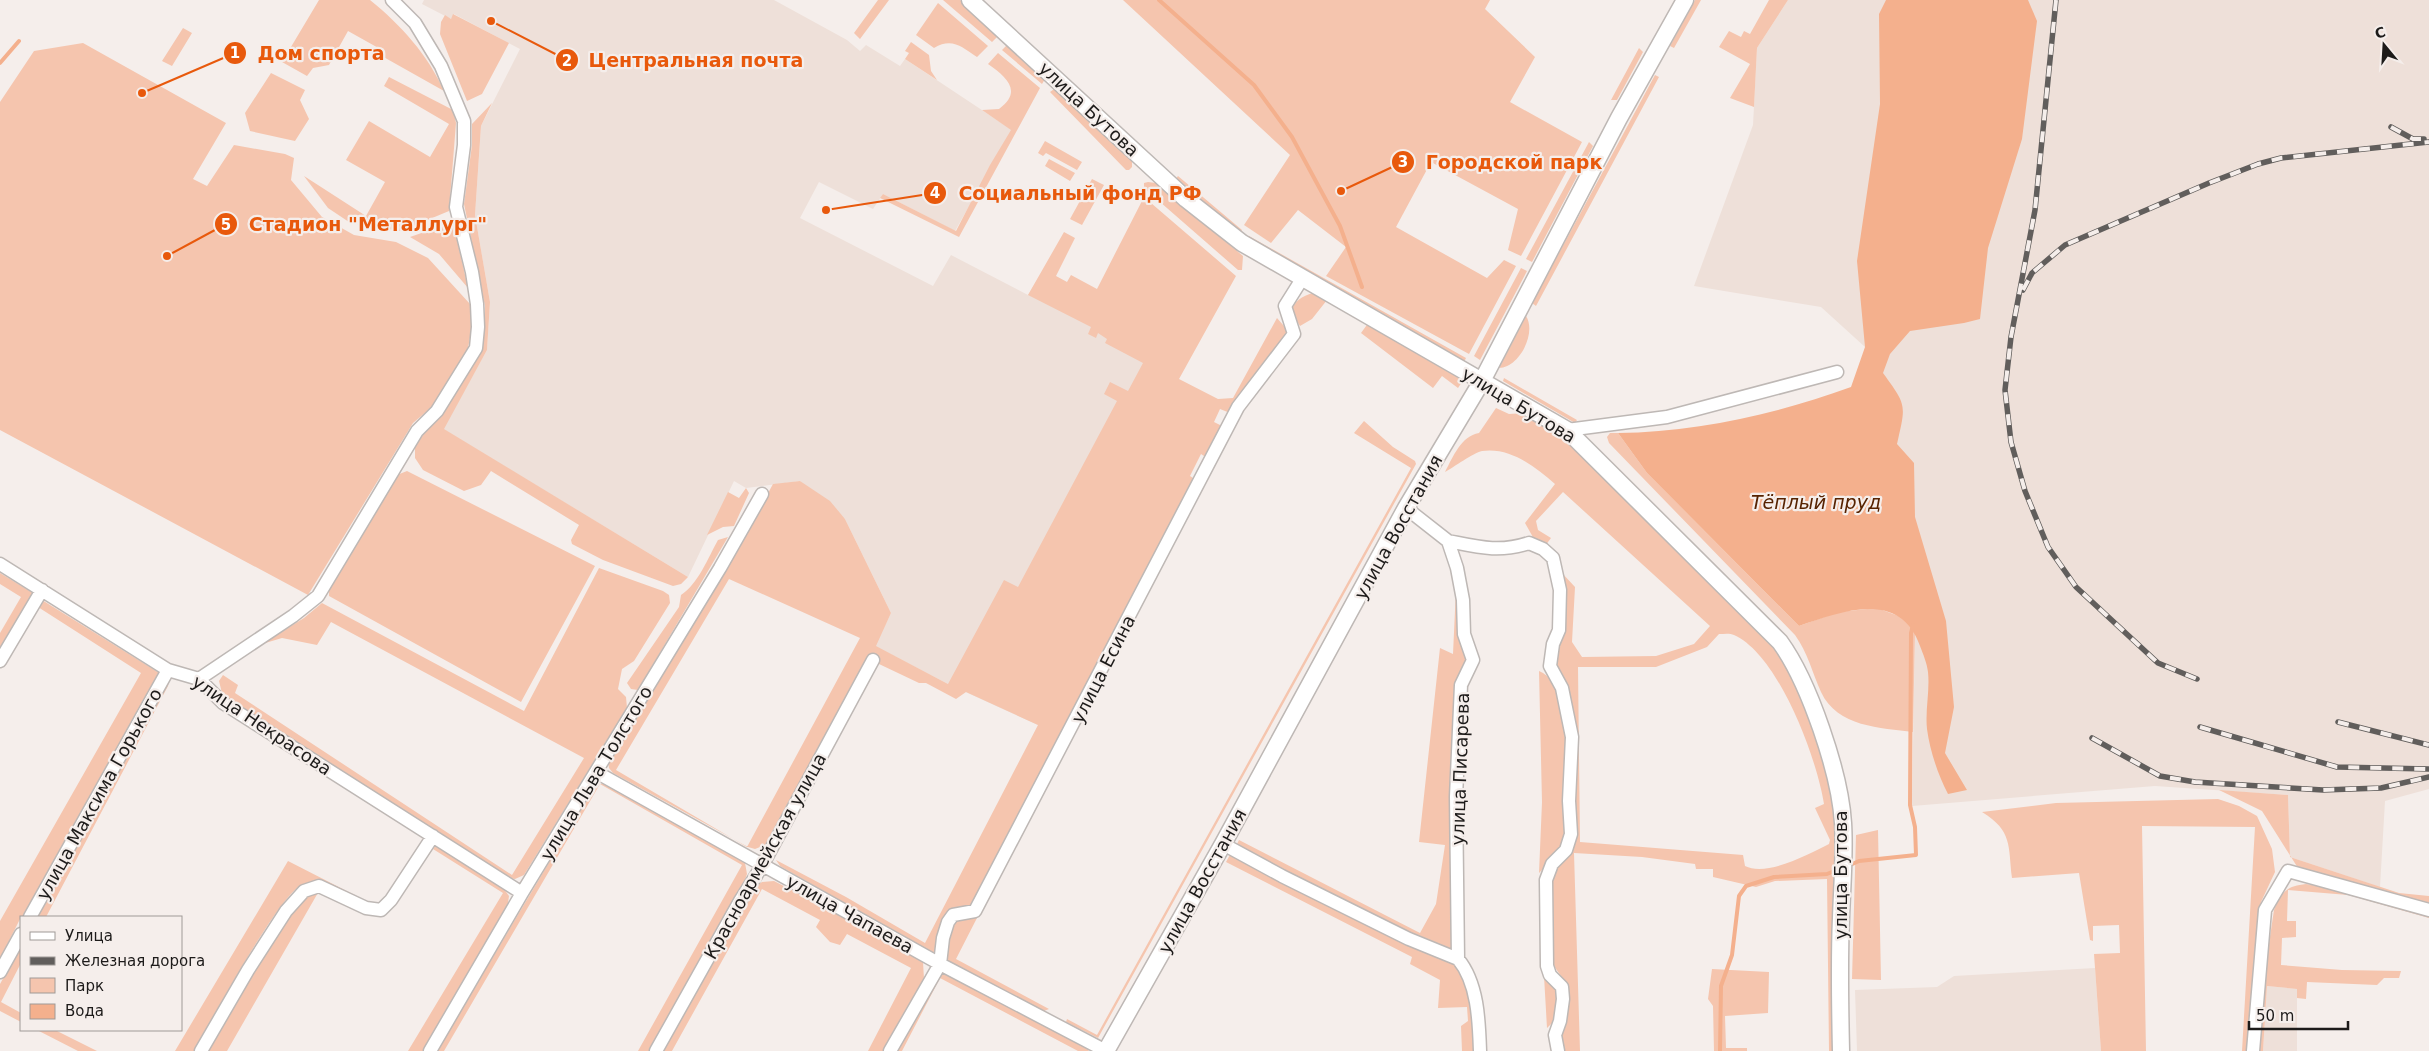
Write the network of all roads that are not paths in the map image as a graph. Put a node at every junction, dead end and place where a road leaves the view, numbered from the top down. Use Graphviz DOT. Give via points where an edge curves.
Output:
graph roads {
  1 [pos="392,0"];
  2 [pos="970,0"];
  3 [pos="1685,0"];
  4 [pos="1302,279"];
  5 [pos="1837,372"];
  6 [pos="1482,381"];
  7 [pos="1567,430"];
  8 [pos="762,494"];
  9 [pos="1406,508"];
  10 [pos="1448,541"];
  11 [pos="0,564"];
  12 [pos="42,590"];
  13 [pos="873,660"];
  14 [pos="0,662"];
  15 [pos="168,670"];
  16 [pos="199,679"];
  17 [pos="596,772"];
  18 [pos="433,836"];
  19 [pos="1224,844"];
  20 [pos="762,866"];
  21 [pos="522,893"];
  22 [pos="2429,910"];
  23 [pos="31,916"];
  24 [pos="20,936"];
  25 [pos="1458,959"];
  26 [pos="940,964"];
  27 [pos="0,972"];
  28 [pos="1110,1050"];
  29 [pos="201,1051"];
  30 [pos="430,1051"];
  31 [pos="656,1051"];
  32 [pos="890,1051"];
  33 [pos="1480,1051"];
  34 [pos="1558,1051"];
  35 [pos="1841,1051"];
  36 [pos="2253,1051"];
  1 -- 16 [label="street" via="415,23 441,66 464,122 456,207 477,304 476,348 437,411 417,431 318,596"];
  2 -- 4 [label="street, улица Бутова" via="1186,199 1242,243"];
  3 -- 6 [label="street, улица Восстания" via="1619,118"];
  4 -- 6 [label="street, улица Бутова"];
  4 -- 26 [label="street, улица Есина" via="1285,306 1294,334 1238,407 976,911 953,915 948,922"];
  5 -- 7 [label="street" via="1667,417"];
  6 -- 7 [label="street, улица Бутова"];
  6 -- 9 [label="street, улица Восстания"];
  7 -- 35 [label="street, улица Бутова" via="1767,628 1792,658 1804,685 1831,761 1844,823 1839,964"];
  8 -- 17 [label="street, улица Льва Толстого"];
  9 -- 10 [label="street"];
  9 -- 19 [label="street, улица Восстания"];
  10 -- 25 [label="street, улица Писарева" via="1463,600 1464,634 1473,660 1462,685 1457,779"];
  10 -- 34 [label="street" via="1494,550 1529,543 1543,549 1553,558 1555,566 1560,590 1559,630 1550,666 1562,688 1572,737 1571,834 1566,850 1552,864 1546,880 1547,966 1550,975 1562,987 1564,999 1554,1035"];
  11 -- 12 [label="street, улица Некрасова"];
  12 -- 14 [label="street"];
  12 -- 15 [label="street, улица Некрасова"];
  13 -- 20 [label="street, Красноармейская улица"];
  15 -- 16 [label="street, улица Некрасова"];
  15 -- 23 [label="street, улица Максима Горького"];
  16 -- 18 [label="street, улица Некрасова" via="223,703"];
  17 -- 20 [label="street, улица Чапаева"];
  17 -- 21 [label="street, улица Льва Толстого"];
  18 -- 21 [label="street, улица Некрасова"];
  18 -- 29 [label="street" via="381,910 366,908 319,886 304,891 286,911 248,970"];
  19 -- 25 [label="street" via="1401,935"];
  19 -- 28 [label="street, улица Восстания"];
  20 -- 26 [label="street, улица Чапаева"];
  20 -- 31 [label="street, Красноармейская улица"];
  21 -- 30 [label="street, улица Льва Толстого"];
  22 -- 36 [label="street" via="2288,872 2265,910"];
  24 -- 27 [label="street"];
  25 -- 33 [label="street, улица Писарева" via="1465,967 1476,1004"];
  26 -- 28 [label="street, улица Чапаева"];
  26 -- 32 [label="street, улица Есина"];
}
